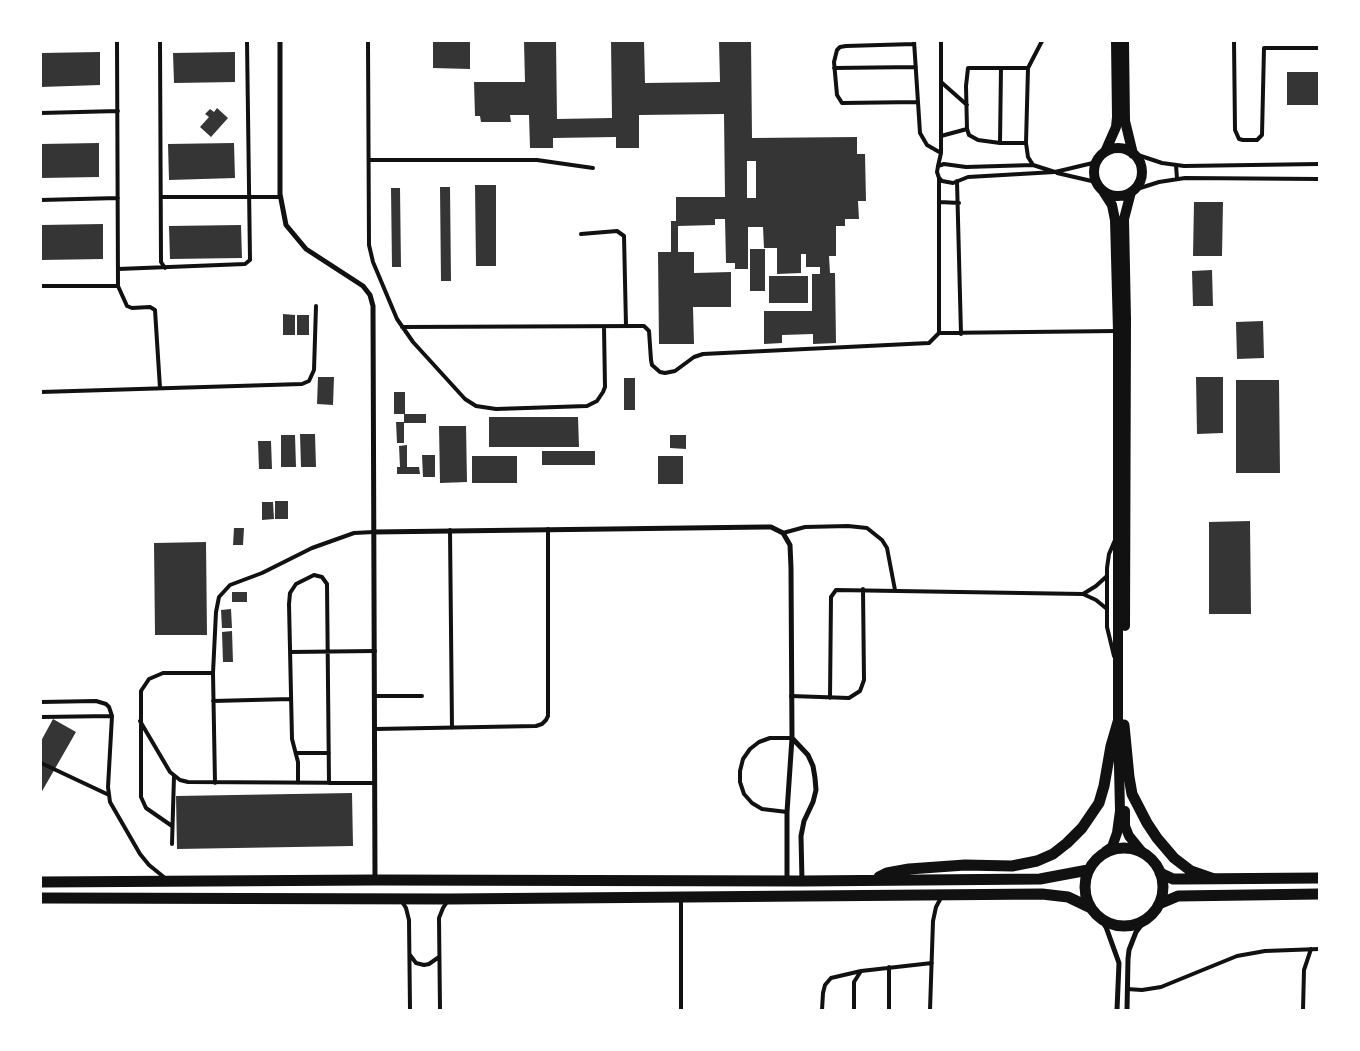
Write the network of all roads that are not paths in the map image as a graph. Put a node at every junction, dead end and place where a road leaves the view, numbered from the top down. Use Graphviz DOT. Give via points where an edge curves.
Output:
graph roads {
  1 [pos="117,41"];
  2 [pos="160,41"];
  3 [pos="247,41"];
  4 [pos="280,41"];
  5 [pos="368,41"];
  6 [pos="941,41"];
  7 [pos="1042,41"];
  8 [pos="1116,41"];
  9 [pos="1124,41"];
  10 [pos="1234,41"];
  11 [pos="1273,41"];
  12 [pos="914,43"];
  13 [pos="1273,48"];
  14 [pos="1319,48"];
  15 [pos="916,67"];
  16 [pos="834,68"];
  17 [pos="1001,68"];
  18 [pos="1028,68"];
  19 [pos="941,82"];
  20 [pos="918,102"];
  21 [pos="967,105"];
  22 [pos="118,111"];
  23 [pos="41,112"];
  24 [pos="967,129"];
  25 [pos="941,136"];
  26 [pos="1000,142"];
  27 [pos="1026,143"];
  28 [pos="1105,152"];
  29 [pos="942,153"];
  30 [pos="1134,154"];
  31 [pos="370,160"];
  32 [pos="1097,162"];
  33 [pos="1319,164"];
  34 [pos="1033,165"];
  35 [pos="1176,165"];
  36 [pos="938,166"];
  37 [pos="1208,166"];
  38 [pos="593,168"];
  39 [pos="1055,172"];
  40 [pos="939,178"];
  41 [pos="1208,178"];
  42 [pos="1176,179"];
  43 [pos="1319,179"];
  44 [pos="957,181"];
  45 [pos="1096,182"];
  46 [pos="1103,190"];
  47 [pos="1132,191"];
  48 [pos="161,197"];
  49 [pos="250,197"];
  50 [pos="281,197"];
  51 [pos="118,198"];
  52 [pos="41,200"];
  53 [pos="940,202"];
  54 [pos="958,203"];
  55 [pos="581,234"];
  56 [pos="164,268"];
  57 [pos="118,269"];
  58 [pos="41,286"];
  59 [pos="118,286"];
  60 [pos="316,306"];
  61 [pos="626,326"];
  62 [pos="402,327"];
  63 [pos="604,327"];
  64 [pos="1118,331"];
  65 [pos="939,333"];
  66 [pos="961,334"];
  67 [pos="160,388"];
  68 [pos="41,392"];
  69 [pos="548,529"];
  70 [pos="450,530"];
  71 [pos="374,532"];
  72 [pos="783,533"];
  73 [pos="1118,536"];
  74 [pos="1107,576"];
  75 [pos="863,589"];
  76 [pos="895,590"];
  77 [pos="1083,594"];
  78 [pos="1107,609"];
  79 [pos="328,651"];
  80 [pos="375,651"];
  81 [pos="290,652"];
  82 [pos="1118,665"];
  83 [pos="213,673"];
  84 [pos="375,696"];
  85 [pos="422,696"];
  86 [pos="791,696"];
  87 [pos="830,698"];
  88 [pos="291,699"];
  89 [pos="214,701"];
  90 [pos="41,702"];
  91 [pos="112,716"];
  92 [pos="41,717"];
  93 [pos="140,721"];
  94 [pos="1121,723"];
  95 [pos="452,728"];
  96 [pos="375,729"];
  97 [pos="792,738"];
  98 [pos="297,753"];
  99 [pos="329,753"];
  100 [pos="41,763"];
  101 [pos="174,776"];
  102 [pos="215,783"];
  103 [pos="298,783"];
  104 [pos="329,783"];
  105 [pos="375,783"];
  106 [pos="109,795"];
  107 [pos="787,812"];
  108 [pos="172,826"];
  109 [pos="172,844"];
  110 [pos="1106,851"];
  111 [pos="1142,852"];
  112 [pos="1088,870"];
  113 [pos="1160,873"];
  114 [pos="1319,878"];
  115 [pos="1214,879"];
  116 [pos="376,880"];
  117 [pos="872,880"];
  118 [pos="169,881"];
  119 [pos="787,881"];
  120 [pos="802,881"];
  121 [pos="41,882"];
  122 [pos="943,894"];
  123 [pos="1319,894"];
  124 [pos="680,897"];
  125 [pos="41,898"];
  126 [pos="399,899"];
  127 [pos="450,899"];
  128 [pos="1158,904"];
  129 [pos="1091,908"];
  130 [pos="1100,918"];
  131 [pos="1146,920"];
  132 [pos="1319,948"];
  133 [pos="1311,949"];
  134 [pos="409,953"];
  135 [pos="439,957"];
  136 [pos="932,962"];
  137 [pos="889,967"];
  138 [pos="861,970"];
  139 [pos="1127,989"];
  140 [pos="410,1010"];
  141 [pos="440,1010"];
  142 [pos="681,1010"];
  143 [pos="822,1010"];
  144 [pos="854,1010"];
  145 [pos="889,1010"];
  146 [pos="930,1010"];
  147 [pos="1118,1010"];
  148 [pos="1127,1010"];
  149 [pos="1303,1010"];
  1 -- 22 [label="lane"];
  2 -- 48 [label="lane"];
  3 -- 49 [label="lane"];
  4 -- 50 [label="street"];
  5 -- 31 [label="lane"];
  6 -- 19 [label="lane"];
  7 -- 18 [label="lane"];
  8 -- 28 [label="main road" via="1117,117"];
  9 -- 30 [label="main road" via="1125,121"];
  10 -- 13 [label="lane" via="1235,130 1243,140 1257,140 1262,135 1264,48"];
  11 -- 13 [label="lane"];
  12 -- 15 [label="lane"];
  12 -- 16 [label="lane" via="840,47"];
  13 -- 14 [label="lane"];
  15 -- 16 [label="lane"];
  15 -- 20 [label="lane"];
  16 -- 20 [label="lane" via="837,94 842,102"];
  17 -- 18 [label="lane"];
  17 -- 21 [label="lane" via="968,68"];
  17 -- 26 [label="lane"];
  18 -- 27 [label="lane"];
  19 -- 21 [label="lane"];
  19 -- 25 [label="lane"];
  20 -- 29 [label="lane" via="920,133 928,145"];
  21 -- 24 [label="lane"];
  22 -- 23 [label="lane"];
  22 -- 51 [label="lane"];
  24 -- 25 [label="lane"];
  24 -- 26 [label="lane" via="978,140"];
  25 -- 29 [label="lane"];
  26 -- 27 [label="lane"];
  27 -- 34 [label="lane"];
  28 -- 30 [label="main road" via="1122,149"];
  28 -- 32 [label="main road"];
  29 -- 36 [label="lane"];
  30 -- 35 [label="lane"];
  30 -- 47 [label="main road" via="1142,172"];
  31 -- 38 [label="lane" via="537,160"];
  31 -- 62 [label="lane" via="371,253"];
  32 -- 39 [label="lane"];
  32 -- 45 [label="main road"];
  33 -- 37 [label="lane"];
  34 -- 36 [label="lane"];
  34 -- 39 [label="lane"];
  35 -- 37 [label="lane"];
  35 -- 42 [label="lane"];
  36 -- 40 [label="lane"];
  37 -- 41 [label="lane"];
  39 -- 44 [label="lane" via="968,177"];
  39 -- 45 [label="lane"];
  40 -- 44 [label="lane" via="946,183"];
  40 -- 53 [label="lane"];
  41 -- 42 [label="lane"];
  41 -- 43 [label="lane"];
  42 -- 47 [label="lane"];
  44 -- 54 [label="lane"];
  45 -- 46 [label="main road"];
  46 -- 47 [label="main road" via="1117,196"];
  46 -- 64 [label="main road" via="1112,205 1115,220"];
  47 -- 94 [label="main road" via="1124,219 1126,319"];
  48 -- 49 [label="lane"];
  48 -- 56 [label="lane" via="161,262"];
  49 -- 50 [label="lane"];
  49 -- 56 [label="lane" via="250,260 245,264"];
  50 -- 71 [label="street" via="286,225 306,249 363,286 372,300"];
  51 -- 52 [label="lane"];
  51 -- 57 [label="lane"];
  53 -- 54 [label="lane"];
  53 -- 65 [label="lane"];
  54 -- 66 [label="lane"];
  55 -- 61 [label="lane" via="617,231 624,236"];
  56 -- 57 [label="lane"];
  57 -- 59 [label="lane"];
  58 -- 59 [label="lane"];
  59 -- 67 [label="lane" via="127,306 155,310"];
  60 -- 67 [label="lane" via="314,370 309,381 302,384"];
  61 -- 63 [label="lane"];
  61 -- 65 [label="lane" via="647,328 652,365 665,373 675,371 703,354 929,343"];
  62 -- 63 [label="lane"];
  62 -- 63 [label="lane" via="465,399 476,406 496,409 587,406 597,401 605,387"];
  64 -- 66 [label="lane"];
  64 -- 73 [label="main road"];
  65 -- 66 [label="lane"];
  67 -- 68 [label="lane"];
  69 -- 70 [label="street"];
  69 -- 72 [label="street" via="771,527"];
  69 -- 95 [label="lane" via="548,716 536,726"];
  70 -- 71 [label="street"];
  70 -- 95 [label="lane"];
  71 -- 80 [label="street"];
  71 -- 83 [label="lane" via="354,533 326,542 224,590 216,604"];
  72 -- 76 [label="lane" via="805,527 867,528 887,548"];
  72 -- 86 [label="street" via="790,552"];
  73 -- 74 [label="lane" via="1109,554"];
  73 -- 82 [label="main road"];
  74 -- 77 [label="lane"];
  74 -- 78 [label="lane"];
  75 -- 76 [label="lane"];
  75 -- 87 [label="lane" via="863,686 855,696"];
  75 -- 87 [label="lane" via="839,589 831,595"];
  76 -- 77 [label="lane"];
  77 -- 78 [label="lane"];
  78 -- 82 [label="lane" via="1110,642"];
  79 -- 80 [label="lane"];
  79 -- 81 [label="lane"];
  79 -- 81 [label="lane" via="327,584 322,577 314,575 296,584 290,593"];
  79 -- 99 [label="lane"];
  80 -- 84 [label="street"];
  81 -- 88 [label="lane"];
  82 -- 94 [label="main road"];
  83 -- 89 [label="lane"];
  83 -- 93 [label="lane" via="163,673 149,679 141,690"];
  84 -- 85 [label="lane"];
  84 -- 96 [label="street"];
  86 -- 87 [label="lane"];
  86 -- 97 [label="street"];
  88 -- 89 [label="lane"];
  88 -- 98 [label="lane" via="292,739"];
  89 -- 102 [label="lane"];
  90 -- 91 [label="lane" via="101,702 109,707"];
  91 -- 92 [label="lane"];
  91 -- 106 [label="lane"];
  93 -- 101 [label="lane"];
  93 -- 108 [label="lane" via="142,801 146,808"];
  94 -- 110 [label="main road" via="1120,810 1117,833 1112,847"];
  94 -- 111 [label="main road" via="1126,826 1129,836"];
  94 -- 115 [label="main road" via="1132,794 1147,823 1174,858 1192,871"];
  94 -- 117 [label="main road" via="1111,746 1099,803 1082,828 1053,854 1012,866 909,869"];
  95 -- 96 [label="lane"];
  96 -- 105 [label="street"];
  97 -- 107 [label="street"];
  97 -- 107 [label="lane" via="770,738 759,742 746,754 740,771 744,794 752,803 762,809"];
  97 -- 120 [label="street" via="808,755 816,778 813,802 801,836"];
  98 -- 99 [label="lane"];
  98 -- 103 [label="lane"];
  99 -- 104 [label="lane"];
  100 -- 106 [label="lane"];
  101 -- 102 [label="lane" via="188,782"];
  101 -- 108 [label="lane"];
  102 -- 103 [label="lane"];
  103 -- 104 [label="lane"];
  104 -- 105 [label="lane"];
  105 -- 116 [label="street"];
  106 -- 118 [label="lane" via="113,809 140,854"];
  107 -- 119 [label="street"];
  108 -- 109 [label="lane"];
  110 -- 111 [label="main road" via="1121,847"];
  110 -- 112 [label="main road"];
  111 -- 113 [label="main road"];
  112 -- 117 [label="main road" via="1040,879"];
  112 -- 129 [label="main road" via="1085,890"];
  113 -- 115 [label="main road" via="1173,878"];
  113 -- 128 [label="main road" via="1162,889"];
  114 -- 115 [label="main road"];
  116 -- 118 [label="main road"];
  116 -- 119 [label="main road"];
  117 -- 120 [label="main road"];
  118 -- 121 [label="main road"];
  119 -- 120 [label="main road"];
  122 -- 124 [label="main road"];
  122 -- 129 [label="main road" via="1042,894 1068,898"];
  122 -- 136 [label="lane" via="934,914"];
  123 -- 128 [label="main road" via="1178,896"];
  124 -- 127 [label="main road"];
  124 -- 142 [label="lane"];
  125 -- 126 [label="main road"];
  126 -- 127 [label="main road"];
  126 -- 134 [label="lane" via="409,920"];
  127 -- 135 [label="lane" via="439,918"];
  128 -- 131 [label="main road"];
  129 -- 130 [label="main road"];
  130 -- 131 [label="main road" via="1125,926"];
  130 -- 147 [label="street" via="1118,963"];
  131 -- 139 [label="street" via="1136,932 1129,950"];
  132 -- 133 [label="lane"];
  133 -- 139 [label="lane" via="1237,956 1161,987"];
  133 -- 149 [label="lane" via="1304,970"];
  134 -- 135 [label="lane" via="416,963 424,965"];
  134 -- 140 [label="lane"];
  135 -- 141 [label="lane"];
  136 -- 137 [label="lane"];
  136 -- 146 [label="lane"];
  137 -- 138 [label="lane"];
  137 -- 145 [label="lane"];
  138 -- 143 [label="lane" via="831,978 823,993"];
  138 -- 144 [label="lane" via="854,982"];
  139 -- 148 [label="street"];
}
